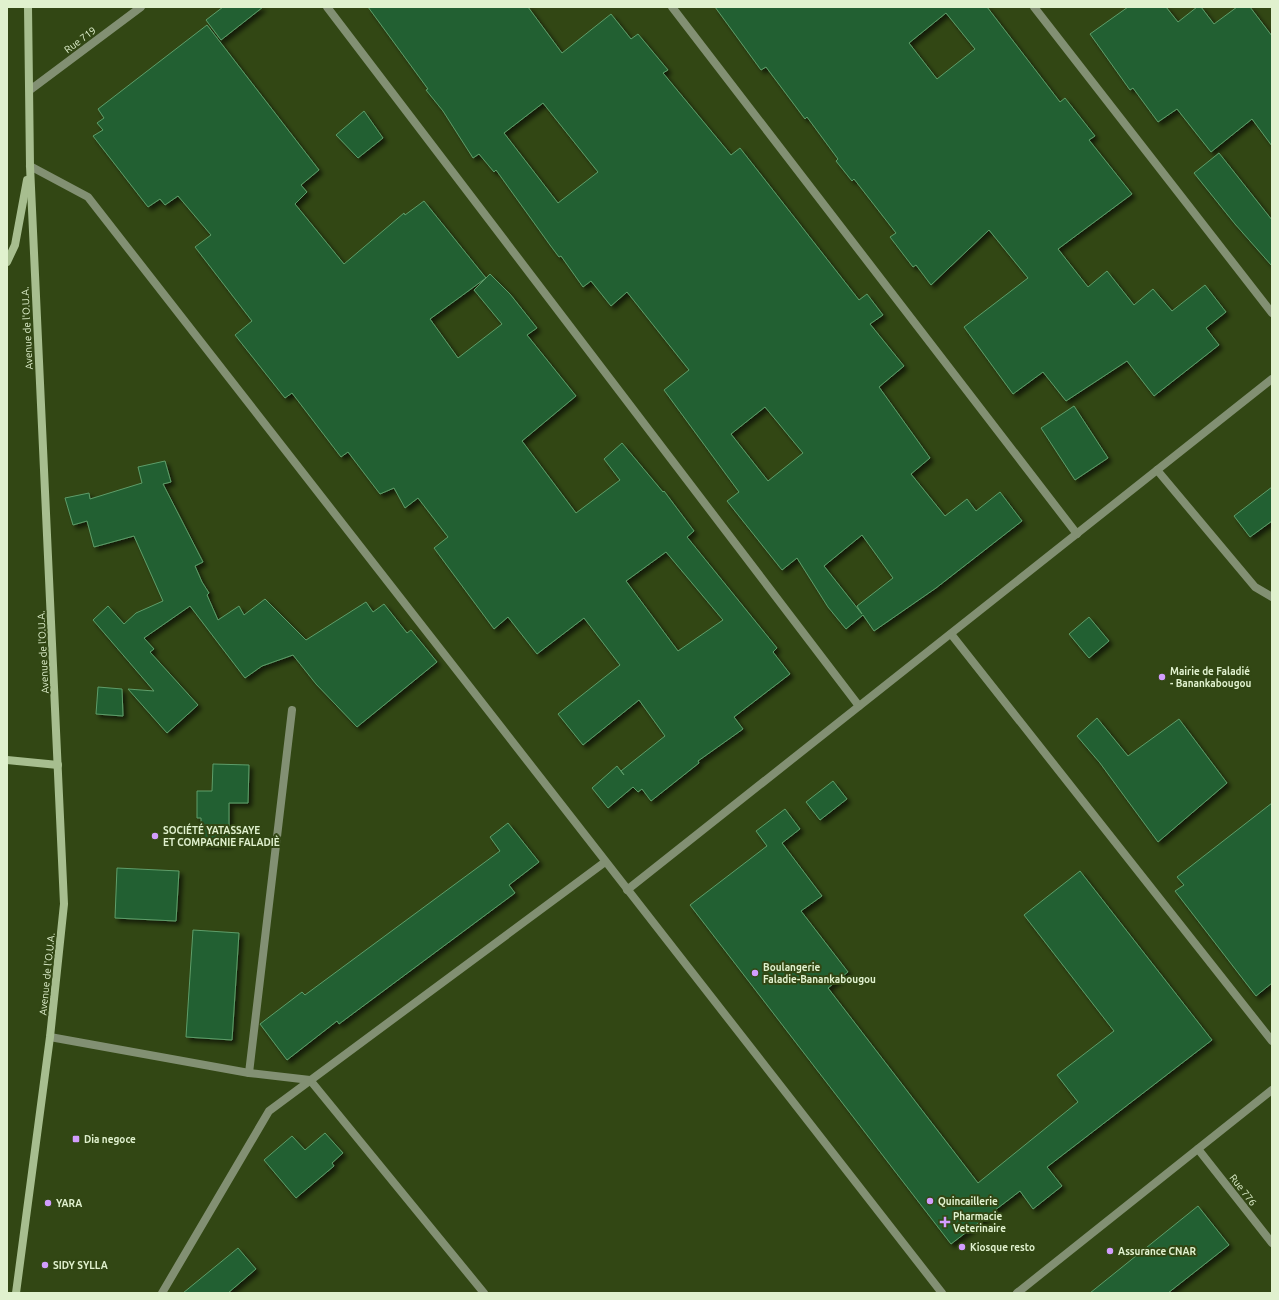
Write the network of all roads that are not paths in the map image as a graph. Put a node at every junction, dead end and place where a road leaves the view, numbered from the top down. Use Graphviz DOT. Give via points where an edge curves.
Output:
graph roads {
  1 [pos="28,7"];
  2 [pos="141,7"];
  3 [pos="327,7"];
  4 [pos="672,7"];
  5 [pos="1034,7"];
  6 [pos="30,90"];
  7 [pos="30,166"];
  8 [pos="7,262"];
  9 [pos="1272,313"];
  10 [pos="1272,379"];
  11 [pos="1157,470"];
  12 [pos="1077,534"];
  13 [pos="1272,597"];
  14 [pos="951,634"];
  15 [pos="859,706"];
  16 [pos="292,710"];
  17 [pos="7,760"];
  18 [pos="58,765"];
  19 [pos="605,862"];
  20 [pos="627,890"];
  21 [pos="50,1037"];
  22 [pos="1272,1041"];
  23 [pos="248,1073"];
  24 [pos="310,1080"];
  25 [pos="1272,1090"];
  26 [pos="1198,1149"];
  27 [pos="1272,1243"];
  28 [pos="16,1293"];
  29 [pos="162,1293"];
  30 [pos="484,1293"];
  31 [pos="942,1293"];
  32 [pos="1016,1293"];
  1 -- 6 [label="street, Avenue de l'O.U.A."];
  2 -- 6 [label="street, Rue 719"];
  3 -- 15 [label="street"];
  4 -- 12 [label="street"];
  5 -- 9 [label="street"];
  6 -- 7 [label="street, Avenue de l'O.U.A."];
  7 -- 8 [label="street" via="15,245"];
  7 -- 18 [label="street, Avenue de l'O.U.A."];
  7 -- 19 [label="street" via="88,197"];
  10 -- 11 [label="street"];
  11 -- 12 [label="street"];
  11 -- 13 [label="street" via="1254,587"];
  12 -- 14 [label="street"];
  14 -- 15 [label="street"];
  14 -- 22 [label="street"];
  15 -- 20 [label="street"];
  16 -- 23 [label="street"];
  17 -- 18 [label="street"];
  18 -- 21 [label="street, Avenue de l'O.U.A." via="64,904"];
  19 -- 20 [label="street"];
  19 -- 24 [label="street"];
  20 -- 31 [label="street"];
  21 -- 23 [label="street"];
  21 -- 28 [label="street, Avenue de l'O.U.A." via="20,1247"];
  23 -- 24 [label="street"];
  24 -- 29 [label="street" via="269,1112"];
  24 -- 30 [label="street"];
  25 -- 26 [label="street"];
  26 -- 27 [label="street, Rue 776"];
  26 -- 32 [label="street"];
}
